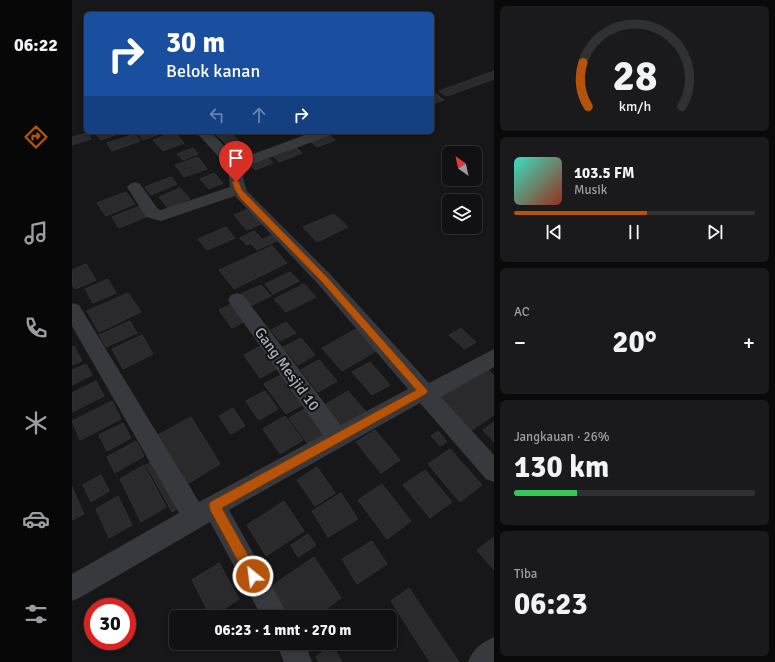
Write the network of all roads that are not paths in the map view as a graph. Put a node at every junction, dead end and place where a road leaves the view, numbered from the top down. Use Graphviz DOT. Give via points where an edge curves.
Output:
graph roads {
  1 [pos="205,134"];
  2 [pos="321,134"];
  3 [pos="235,166"];
  4 [pos="135,187"];
  5 [pos="238,190"];
  6 [pos="237,300"];
  7 [pos="72,310"];
  8 [pos="494,357"];
  9 [pos="425,393"];
  10 [pos="338,438"];
  11 [pos="494,471"];
  12 [pos="204,512"];
  13 [pos="72,588"];
  14 [pos="271,610"];
  15 [pos="294,650"];
  16 [pos="494,651"];
  17 [pos="298,662"];
  18 [pos="482,662"];
  1 -- 3 [label="street"];
  2 -- 3 [label="street"];
  3 -- 5 [label="street"];
  4 -- 5 [label="street" via="152,214 161,216"];
  5 -- 9 [label="street" via="324,279"];
  6 -- 10 [label="street, Gang Mesjid 10"];
  7 -- 12 [label="street"];
  8 -- 9 [label="street"];
  9 -- 10 [label="street"];
  9 -- 11 [label="street"];
  10 -- 12 [label="street"];
  12 -- 13 [label="street"];
  12 -- 14 [label="street"];
  15 -- 17 [label="street"];
  16 -- 18 [label="street"];
}
